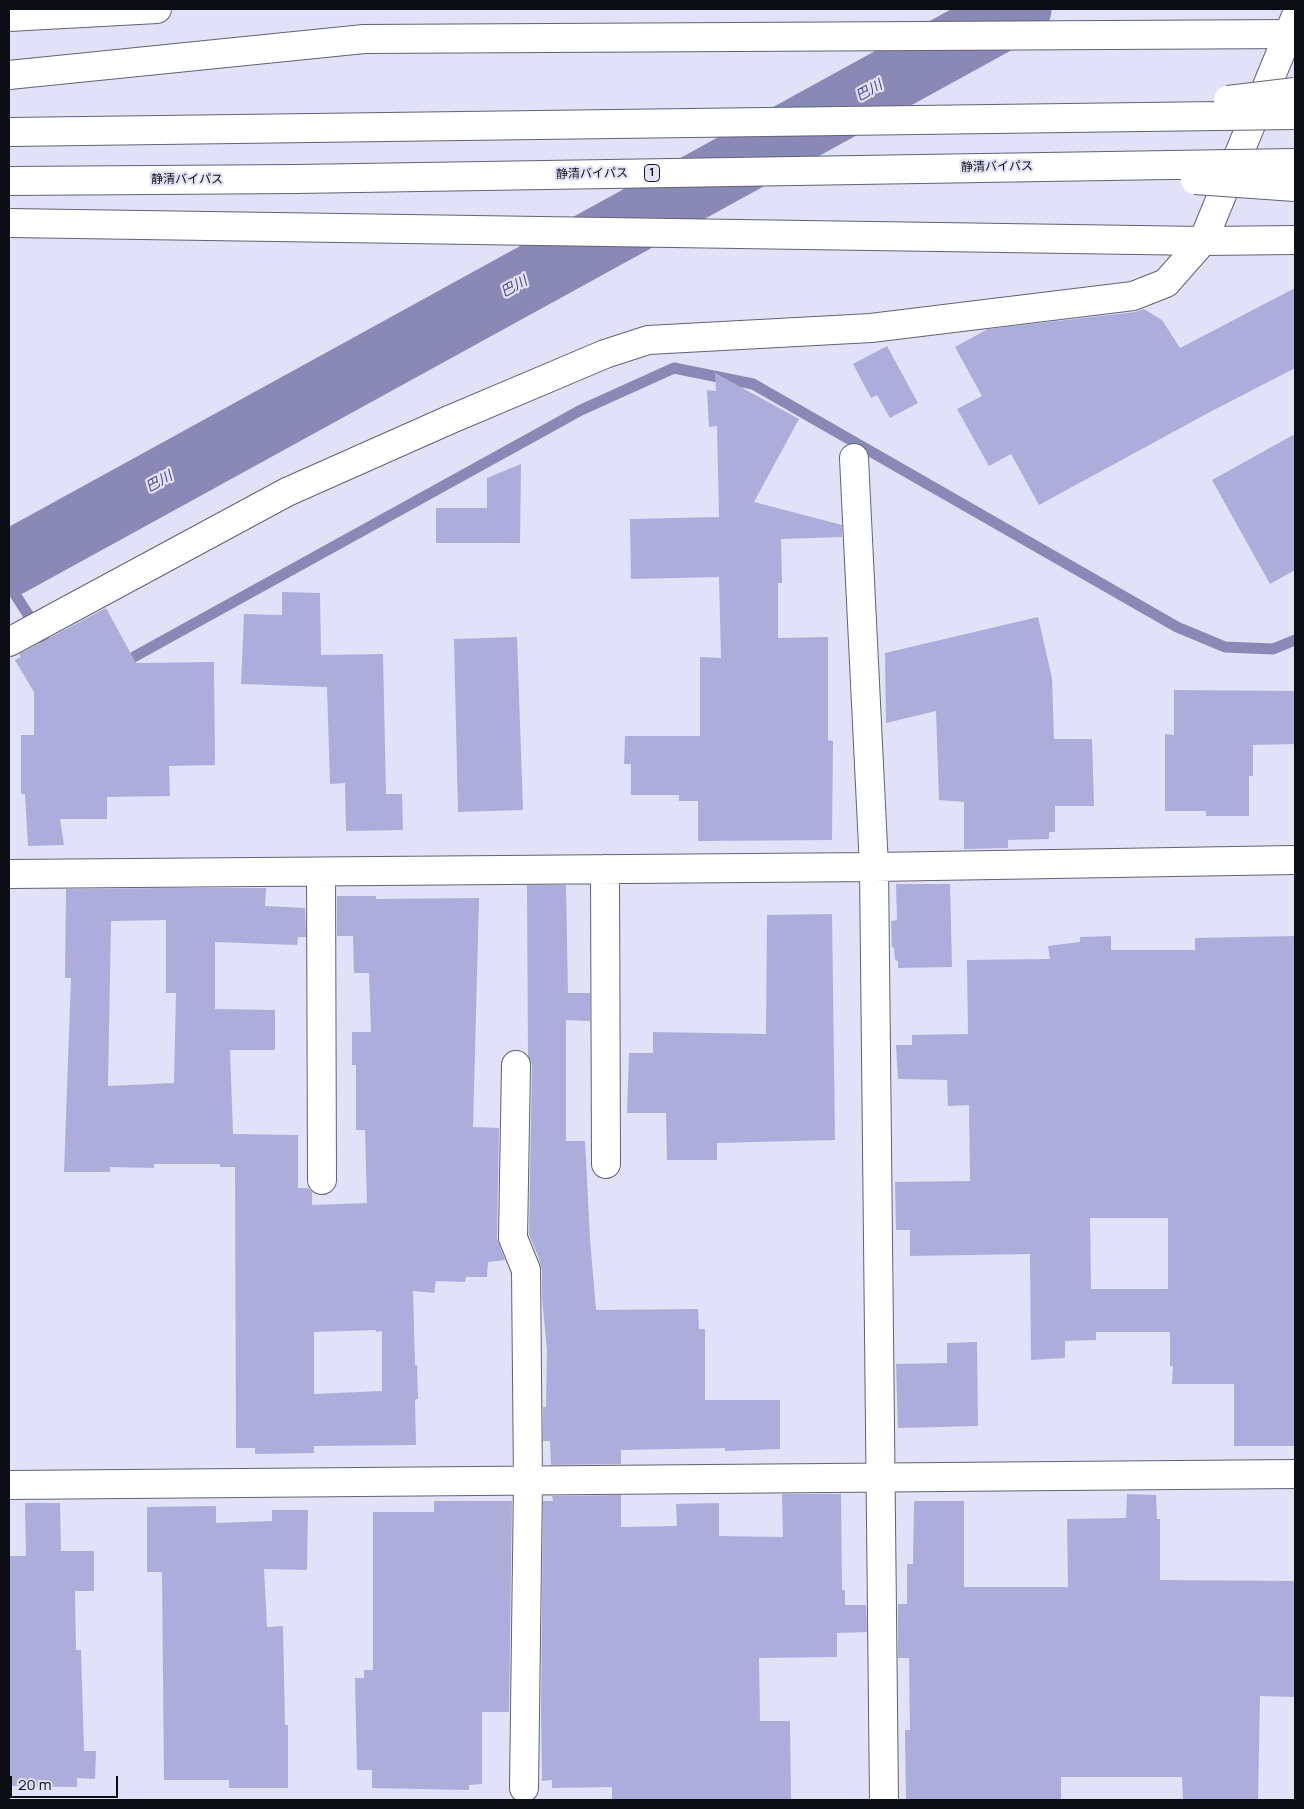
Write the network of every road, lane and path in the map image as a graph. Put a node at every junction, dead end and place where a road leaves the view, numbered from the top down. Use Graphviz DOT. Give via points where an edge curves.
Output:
graph roads {
  1 [pos="157,9"];
  2 [pos="9,17"];
  3 [pos="1293,28"];
  4 [pos="9,75"];
  5 [pos="1295,92"];
  6 [pos="1295,115"];
  7 [pos="1075,118"];
  8 [pos="9,132"];
  9 [pos="1295,163"];
  10 [pos="1034,167"];
  11 [pos="9,181"];
  12 [pos="1295,187"];
  13 [pos="9,223"];
  14 [pos="1295,240"];
  15 [pos="1203,241"];
  16 [pos="854,458"];
  17 [pos="9,642"];
  18 [pos="1295,860"];
  19 [pos="874,867"];
  20 [pos="606,869"];
  21 [pos="321,872"];
  22 [pos="9,874"];
  23 [pos="516,1065"];
  24 [pos="606,1164"];
  25 [pos="322,1180"];
  26 [pos="1295,1474"];
  27 [pos="882,1479"];
  28 [pos="528,1482"];
  29 [pos="9,1485"];
  30 [pos="524,1788"];
  31 [pos="884,1800"];
  1 -- 2 [label="main road"];
  3 -- 4 [label="main road" via="1251,34 364,39"];
  3 -- 15 [label="main road"];
  5 -- 7 [label="main road, bridge"];
  6 -- 7 [label="main road, bridge"];
  7 -- 8 [label="main road, bridge"];
  9 -- 10 [label="main road, 静清バイパス / 1, bridge"];
  10 -- 11 [label="main road, 静清バイパス / 1, bridge"];
  10 -- 12 [label="main road, bridge"];
  13 -- 15 [label="main road"];
  14 -- 15 [label="main road"];
  15 -- 17 [label="main road" via="1166,283 1133,296 871,328 648,340 605,354 287,492"];
  16 -- 19 [label="main road"];
  18 -- 19 [label="main road"];
  19 -- 20 [label="main road"];
  19 -- 27 [label="main road"];
  20 -- 21 [label="main road"];
  20 -- 24 [label="main road"];
  21 -- 22 [label="main road"];
  21 -- 25 [label="main road"];
  23 -- 28 [label="main road" via="513,1238 526,1270"];
  26 -- 27 [label="main road"];
  27 -- 28 [label="main road"];
  27 -- 31 [label="main road"];
  28 -- 29 [label="main road"];
  28 -- 30 [label="main road"];
}
